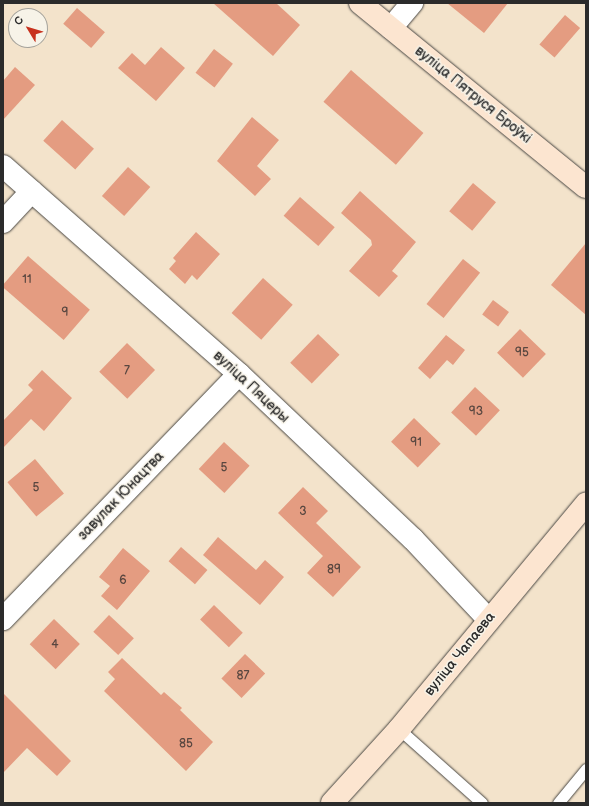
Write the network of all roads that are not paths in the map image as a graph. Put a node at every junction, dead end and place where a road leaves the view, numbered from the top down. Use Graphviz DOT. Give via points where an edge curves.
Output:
graph roads {
  1 [pos="360,3"];
  2 [pos="412,3"];
  3 [pos="391,28"];
  4 [pos="3,166"];
  5 [pos="586,186"];
  6 [pos="32,191"];
  7 [pos="3,222"];
  8 [pos="239,374"];
  9 [pos="586,504"];
  10 [pos="3,619"];
  11 [pos="488,619"];
  12 [pos="399,729"];
  13 [pos="586,769"];
  14 [pos="332,803"];
  15 [pos="482,803"];
  16 [pos="558,803"];
  1 -- 3 [label="main road, вуліца Пятруся Броўкі"];
  2 -- 3 [label="street"];
  3 -- 5 [label="main road, вуліца Пятруся Броўкі"];
  4 -- 6 [label="street, вуліца Пяцеры"];
  6 -- 7 [label="street"];
  6 -- 8 [label="street, вуліца Пяцеры"];
  8 -- 10 [label="street, завулак Юнацтва"];
  8 -- 11 [label="street, вуліца Пяцеры" via="413,539"];
  9 -- 11 [label="main road, вуліца Чапаева"];
  11 -- 12 [label="main road, вуліца Чапаева"];
  12 -- 14 [label="main road, вуліца Чапаева"];
  12 -- 15 [label="lane"];
  13 -- 16 [label="lane"];
}
